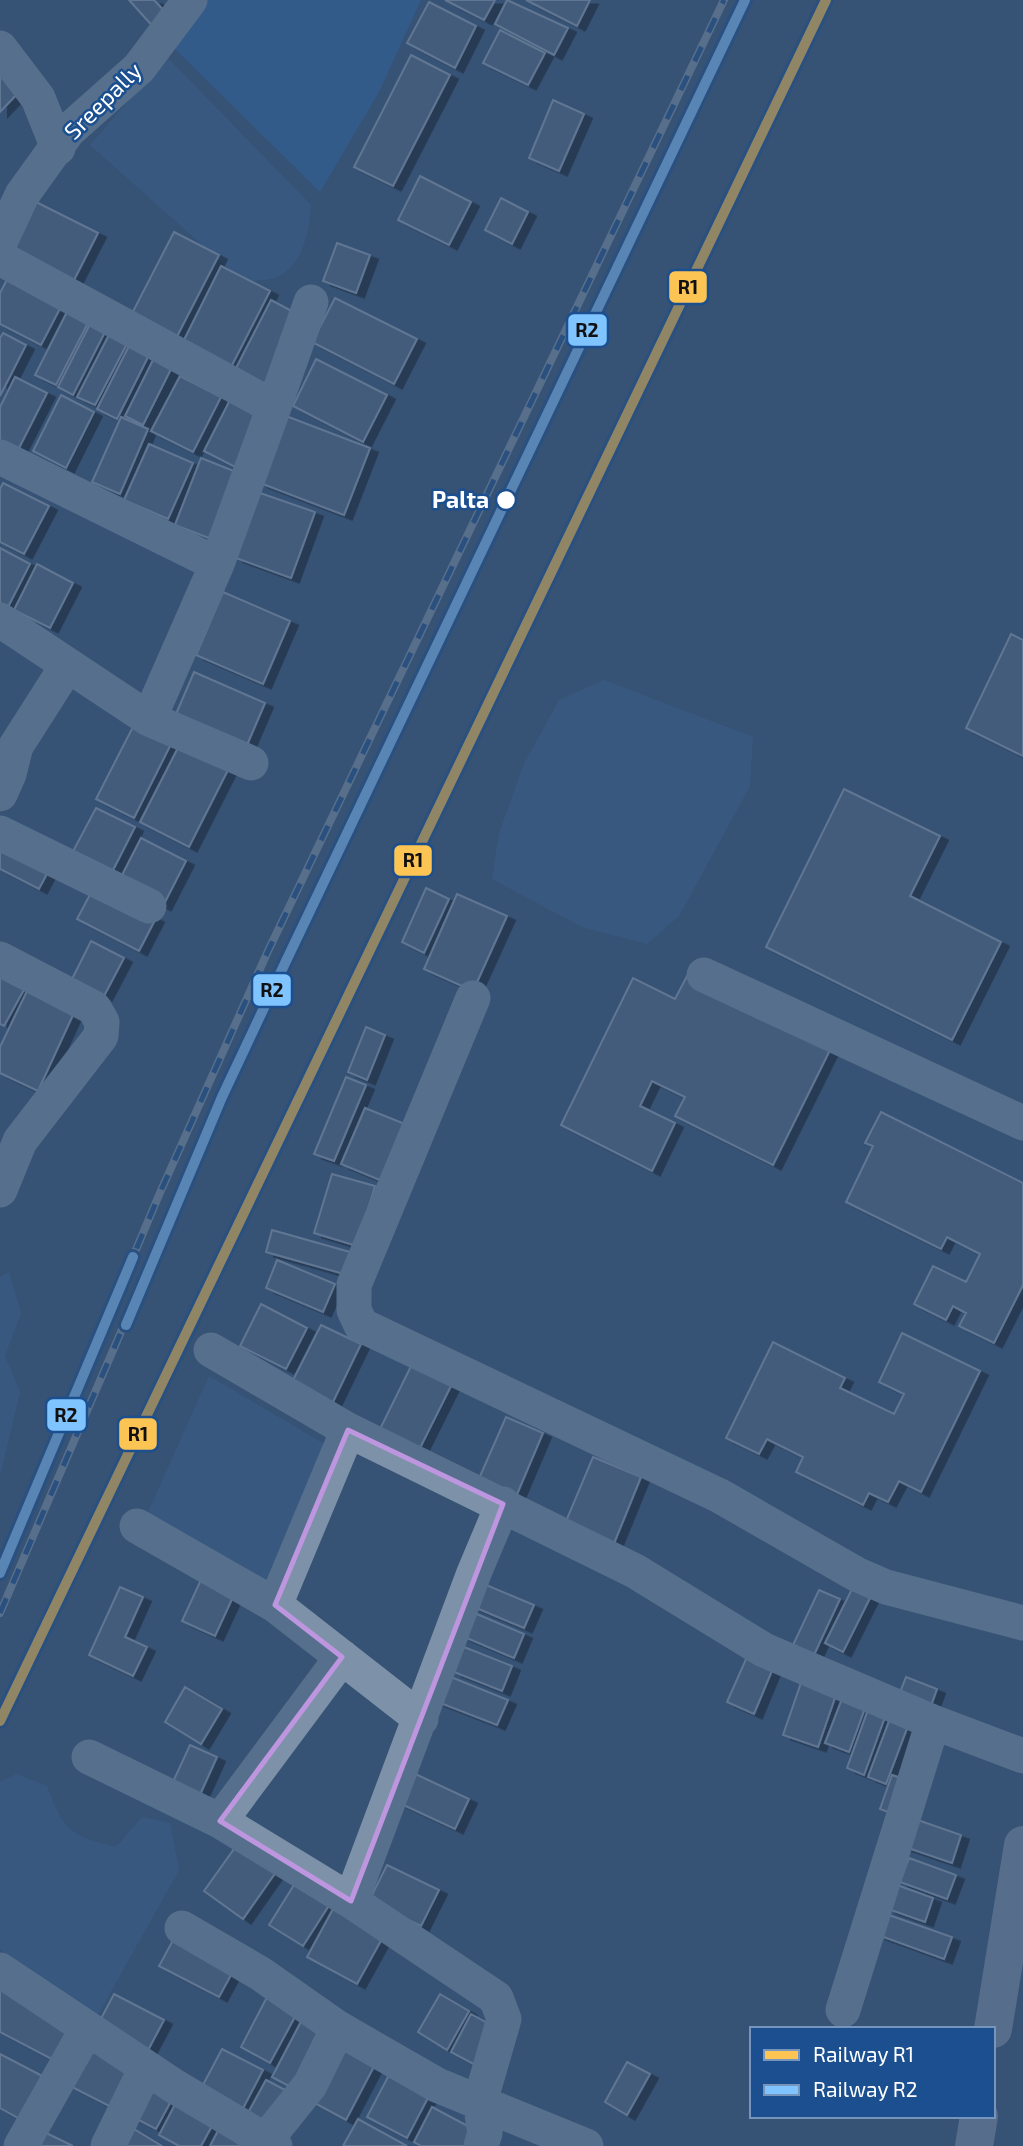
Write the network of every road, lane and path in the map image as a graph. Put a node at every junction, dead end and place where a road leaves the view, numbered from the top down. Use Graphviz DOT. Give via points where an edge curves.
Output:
graph roads {
  1 [pos="190,0"];
  2 [pos="0,48"];
  3 [pos="58,148"];
  4 [pos="0,242"];
  5 [pos="0,258"];
  6 [pos="311,302"];
  7 [pos="274,407"];
  8 [pos="0,457"];
  9 [pos="217,564"];
  10 [pos="0,620"];
  11 [pos="67,666"];
  12 [pos="149,719"];
  13 [pos="8,743"];
  14 [pos="251,763"];
  15 [pos="0,794"];
  16 [pos="0,833"];
  17 [pos="149,906"];
  18 [pos="0,959"];
  19 [pos="704,975"];
  20 [pos="473,998"];
  21 [pos="1023,1123"];
  22 [pos="0,1190"];
  23 [pos="211,1350"];
  24 [pos="348,1430"];
  25 [pos="503,1504"];
  26 [pos="137,1527"];
  27 [pos="275,1605"];
  28 [pos="1023,1623"];
  29 [pos="342,1657"];
  30 [pos="421,1720"];
  31 [pos="933,1722"];
  32 [pos="1023,1756"];
  33 [pos="89,1757"];
  34 [pos="220,1821"];
  35 [pos="1023,1845"];
  36 [pos="351,1901"];
  37 [pos="182,1928"];
  38 [pos="0,1970"];
  39 [pos="843,2010"];
  40 [pos="993,2027"];
  41 [pos="338,2028"];
  42 [pos="87,2029"];
  43 [pos="146,2068"];
  44 [pos="480,2102"];
  45 [pos="979,2118"];
  46 [pos="267,2144"];
  47 [pos="21,2146"];
  48 [pos="108,2146"];
  49 [pos="481,2146"];
  50 [pos="586,2146"];
  51 [pos="974,2146"];
  1 -- 3 [label="street, Sreepally" via="139,68 68,131"];
  2 -- 3 [label="street" via="38,98"];
  3 -- 4 [label="street, Sreepally" via="22,195"];
  5 -- 7 [label="street"];
  6 -- 7 [label="street"];
  7 -- 9 [label="street"];
  8 -- 9 [label="street"];
  9 -- 12 [label="street"];
  10 -- 11 [label="street"];
  11 -- 12 [label="street"];
  11 -- 13 [label="street"];
  12 -- 14 [label="street"];
  13 -- 15 [label="street" via="9,774"];
  16 -- 17 [label="street"];
  18 -- 22 [label="street" via="94,1008 102,1022 101,1036 20,1141"];
  19 -- 21 [label="street"];
  20 -- 28 [label="street" via="355,1285 354,1310 361,1325 720,1496 856,1574 886,1587"];
  23 -- 24 [label="street"];
  24 -- 25 [label="street"];
  24 -- 27 [label="street"];
  25 -- 30 [label="street"];
  25 -- 31 [label="street" via="635,1571 764,1650"];
  26 -- 27 [label="street"];
  27 -- 29 [label="street"];
  29 -- 30 [label="street"];
  29 -- 34 [label="street"];
  30 -- 36 [label="street"];
  31 -- 32 [label="street"];
  31 -- 39 [label="street"];
  33 -- 34 [label="street"];
  34 -- 36 [label="street"];
  35 -- 40 [label="main road"];
  36 -- 44 [label="street" via="496,1998 503,2020"];
  37 -- 41 [label="street"];
  38 -- 42 [label="street"];
  41 -- 44 [label="street" via="437,2085"];
  41 -- 46 [label="street" via="310,2085"];
  42 -- 43 [label="street"];
  42 -- 47 [label="street"];
  43 -- 46 [label="street"];
  43 -- 48 [label="street"];
  44 -- 49 [label="street" via="485,2133"];
  44 -- 50 [label="street"];
  45 -- 51 [label="main road"];
}
